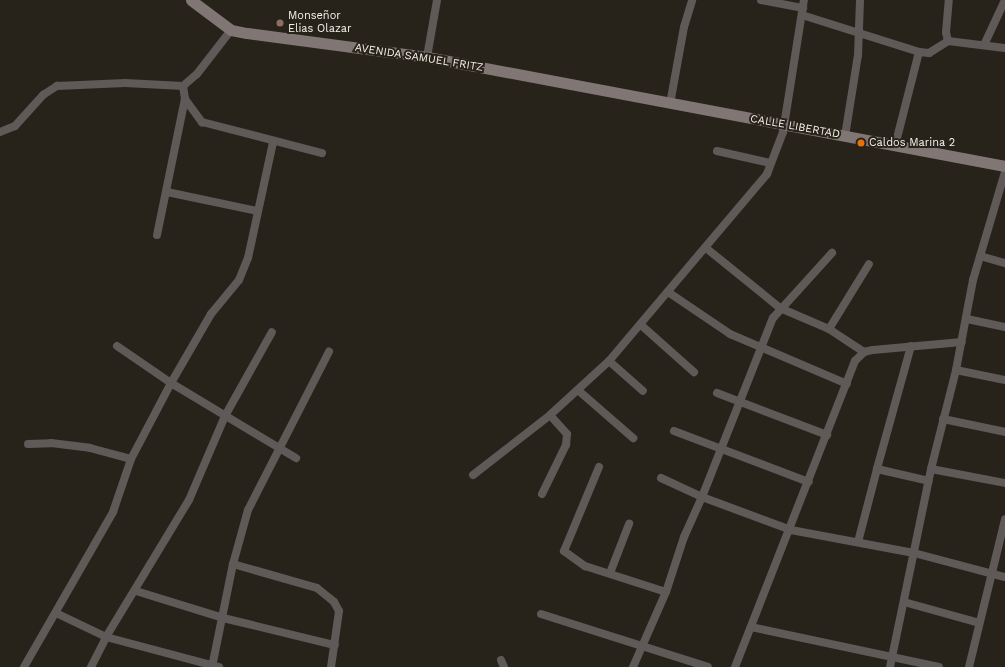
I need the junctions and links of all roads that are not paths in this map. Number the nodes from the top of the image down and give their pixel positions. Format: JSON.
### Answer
{"nodes":[{"id":1,"x":191,"y":0,"type":"edge"},
{"id":2,"x":436,"y":0,"type":"edge"},
{"id":3,"x":692,"y":0,"type":"edge"},
{"id":4,"x":761,"y":0,"type":"edge"},
{"id":5,"x":860,"y":0,"type":"edge"},
{"id":6,"x":950,"y":0,"type":"edge"},
{"id":7,"x":1005,"y":0,"type":"edge"},
{"id":8,"x":803,"y":8,"type":"edge"},
{"id":9,"x":231,"y":30,"type":"junction"},
{"id":10,"x":858,"y":31,"type":"junction"},
{"id":11,"x":948,"y":41,"type":"junction"},
{"id":12,"x":984,"y":45,"type":"junction"},
{"id":13,"x":1005,"y":48,"type":"edge"},
{"id":14,"x":919,"y":52,"type":"junction"},
{"id":15,"x":427,"y":57,"type":"junction"},
{"id":16,"x":183,"y":86,"type":"junction"},
{"id":17,"x":185,"y":99,"type":"junction"},
{"id":18,"x":656,"y":102,"type":"joint"},
{"id":19,"x":670,"y":104,"type":"junction"},
{"id":20,"x":783,"y":126,"type":"junction"},
{"id":21,"x":0,"y":132,"type":"edge"},
{"id":22,"x":845,"y":136,"type":"junction"},
{"id":23,"x":273,"y":142,"type":"junction"},
{"id":24,"x":895,"y":146,"type":"junction"},
{"id":25,"x":717,"y":151,"type":"dead end"},
{"id":26,"x":322,"y":153,"type":"dead end"},
{"id":27,"x":770,"y":163,"type":"junction"},
{"id":28,"x":1005,"y":166,"type":"edge"},
{"id":29,"x":1005,"y":172,"type":"edge"},
{"id":30,"x":167,"y":192,"type":"junction"},
{"id":31,"x":257,"y":211,"type":"junction"},
{"id":32,"x":157,"y":235,"type":"dead end"},
{"id":33,"x":706,"y":248,"type":"junction"},
{"id":34,"x":832,"y":253,"type":"dead end"},
{"id":35,"x":980,"y":256,"type":"junction"},
{"id":36,"x":1005,"y":263,"type":"edge"},
{"id":37,"x":869,"y":264,"type":"dead end"},
{"id":38,"x":668,"y":292,"type":"junction"},
{"id":39,"x":780,"y":308,"type":"junction"},
{"id":40,"x":966,"y":319,"type":"junction"},
{"id":41,"x":641,"y":325,"type":"junction"},
{"id":42,"x":1005,"y":327,"type":"edge"},
{"id":43,"x":829,"y":329,"type":"junction"},
{"id":44,"x":272,"y":332,"type":"dead end"},
{"id":45,"x":962,"y":342,"type":"junction"},
{"id":46,"x":117,"y":346,"type":"dead end"},
{"id":47,"x":911,"y":346,"type":"junction"},
{"id":48,"x":762,"y":350,"type":"junction"},
{"id":49,"x":329,"y":352,"type":"dead end"},
{"id":50,"x":864,"y":352,"type":"junction"},
{"id":51,"x":609,"y":361,"type":"junction"},
{"id":52,"x":956,"y":370,"type":"junction"},
{"id":53,"x":694,"y":372,"type":"dead end"},
{"id":54,"x":1005,"y":380,"type":"edge"},
{"id":55,"x":171,"y":383,"type":"junction"},
{"id":56,"x":847,"y":384,"type":"junction"},
{"id":57,"x":579,"y":391,"type":"junction"},
{"id":58,"x":643,"y":391,"type":"dead end"},
{"id":59,"x":717,"y":393,"type":"dead end"},
{"id":60,"x":740,"y":402,"type":"junction"},
{"id":61,"x":550,"y":415,"type":"junction"},
{"id":62,"x":225,"y":416,"type":"junction"},
{"id":63,"x":943,"y":419,"type":"junction"},
{"id":64,"x":674,"y":430,"type":"dead end"},
{"id":65,"x":1005,"y":432,"type":"edge"},
{"id":66,"x":827,"y":435,"type":"junction"},
{"id":67,"x":632,"y":438,"type":"dead end"},
{"id":68,"x":28,"y":444,"type":"dead end"},
{"id":69,"x":280,"y":448,"type":"junction"},
{"id":70,"x":721,"y":448,"type":"junction"},
{"id":71,"x":296,"y":458,"type":"dead end"},
{"id":72,"x":131,"y":459,"type":"junction"},
{"id":73,"x":599,"y":467,"type":"dead end"},
{"id":74,"x":878,"y":469,"type":"junction"},
{"id":75,"x":931,"y":469,"type":"junction"},
{"id":76,"x":473,"y":475,"type":"dead end"},
{"id":77,"x":661,"y":478,"type":"dead end"},
{"id":78,"x":929,"y":481,"type":"junction"},
{"id":79,"x":809,"y":482,"type":"junction"},
{"id":80,"x":1005,"y":483,"type":"edge"},
{"id":81,"x":542,"y":494,"type":"dead end"},
{"id":82,"x":702,"y":497,"type":"junction"},
{"id":83,"x":1005,"y":519,"type":"edge"},
{"id":84,"x":629,"y":524,"type":"dead end"},
{"id":85,"x":790,"y":530,"type":"junction"},
{"id":86,"x":1002,"y":535,"type":"edge"},
{"id":87,"x":858,"y":542,"type":"junction"},
{"id":88,"x":914,"y":553,"type":"junction"},
{"id":89,"x":233,"y":564,"type":"junction"},
{"id":90,"x":610,"y":573,"type":"junction"},
{"id":91,"x":990,"y":573,"type":"junction"},
{"id":92,"x":1005,"y":577,"type":"edge"},
{"id":93,"x":136,"y":591,"type":"junction"},
{"id":94,"x":666,"y":592,"type":"junction"},
{"id":95,"x":904,"y":602,"type":"junction"},
{"id":96,"x":56,"y":613,"type":"junction"},
{"id":97,"x":541,"y":614,"type":"dead end"},
{"id":98,"x":223,"y":618,"type":"junction"},
{"id":99,"x":979,"y":623,"type":"junction"},
{"id":100,"x":751,"y":627,"type":"junction"},
{"id":101,"x":106,"y":637,"type":"junction"},
{"id":102,"x":335,"y":645,"type":"junction"},
{"id":103,"x":642,"y":646,"type":"junction"},
{"id":104,"x":892,"y":657,"type":"junction"},
{"id":105,"x":214,"y":666,"type":"edge"},
{"id":106,"x":24,"y":667,"type":"edge"},
{"id":107,"x":91,"y":667,"type":"edge"},
{"id":108,"x":332,"y":667,"type":"edge"},
{"id":109,"x":633,"y":667,"type":"edge"},
{"id":110,"x":708,"y":667,"type":"edge"},
{"id":111,"x":735,"y":667,"type":"edge"},
{"id":112,"x":890,"y":667,"type":"edge"},
{"id":113,"x":939,"y":667,"type":"edge"},
{"id":114,"x":969,"y":667,"type":"edge"}],
"edges":[{"from":1,"to":9,"type":"street","name":"AVENIDA SAMUEL FRITZ"},
{"from":2,"to":15,"type":"street"},
{"from":3,"to":19,"type":"street"},
{"from":4,"to":8,"type":"street"},
{"from":5,"to":10,"type":"street"},
{"from":6,"to":11,"type":"street"},
{"from":7,"to":12,"type":"street"},
{"from":8,"to":10,"type":"street"},
{"from":8,"to":20,"type":"street"},
{"from":9,"to":15,"type":"street","name":"AVENIDA SAMUEL FRITZ"},
{"from":9,"to":16,"type":"street"},
{"from":10,"to":14,"type":"street"},
{"from":10,"to":22,"type":"street"},
{"from":11,"to":12,"type":"street"},
{"from":11,"to":14,"type":"street"},
{"from":12,"to":13,"type":"street"},
{"from":14,"to":24,"type":"street"},
{"from":15,"to":18,"type":"street","name":"AVENIDA SAMUEL FRITZ"},
{"from":16,"to":17,"type":"street"},
{"from":16,"to":21,"type":"street"},
{"from":17,"to":23,"type":"street"},
{"from":17,"to":30,"type":"street"},
{"from":18,"to":19,"type":"street","name":"CALLE LIBERTAD"},
{"from":19,"to":20,"type":"street","name":"CALLE LIBERTAD"},
{"from":20,"to":22,"type":"street","name":"CALLE LIBERTAD"},
{"from":20,"to":27,"type":"street"},
{"from":22,"to":24,"type":"street","name":"CALLE LIBERTAD"},
{"from":23,"to":26,"type":"street"},
{"from":23,"to":31,"type":"street"},
{"from":24,"to":28,"type":"street","name":"CALLE LIBERTAD"},
{"from":25,"to":27,"type":"street"},
{"from":27,"to":33,"type":"street"},
{"from":29,"to":35,"type":"street"},
{"from":30,"to":31,"type":"street"},
{"from":30,"to":32,"type":"street"},
{"from":31,"to":55,"type":"street"},
{"from":33,"to":38,"type":"street"},
{"from":33,"to":39,"type":"street"},
{"from":34,"to":39,"type":"street"},
{"from":35,"to":36,"type":"street"},
{"from":35,"to":40,"type":"street"},
{"from":37,"to":43,"type":"street"},
{"from":38,"to":41,"type":"street"},
{"from":38,"to":48,"type":"street"},
{"from":39,"to":43,"type":"street"},
{"from":39,"to":48,"type":"street"},
{"from":40,"to":42,"type":"street"},
{"from":40,"to":45,"type":"street"},
{"from":41,"to":51,"type":"street"},
{"from":41,"to":53,"type":"street"},
{"from":43,"to":50,"type":"street"},
{"from":44,"to":62,"type":"street"},
{"from":45,"to":47,"type":"street"},
{"from":45,"to":52,"type":"street"},
{"from":46,"to":55,"type":"street"},
{"from":47,"to":50,"type":"street"},
{"from":47,"to":74,"type":"street"},
{"from":48,"to":56,"type":"street"},
{"from":48,"to":60,"type":"street"},
{"from":49,"to":69,"type":"street"},
{"from":50,"to":56,"type":"street"},
{"from":51,"to":57,"type":"street"},
{"from":51,"to":58,"type":"street"},
{"from":52,"to":54,"type":"street"},
{"from":52,"to":63,"type":"street"},
{"from":55,"to":62,"type":"street"},
{"from":55,"to":72,"type":"street"},
{"from":56,"to":66,"type":"street"},
{"from":57,"to":61,"type":"street"},
{"from":57,"to":67,"type":"street"},
{"from":59,"to":60,"type":"street"},
{"from":60,"to":66,"type":"street"},
{"from":60,"to":70,"type":"street"},
{"from":61,"to":76,"type":"street"},
{"from":61,"to":81,"type":"street"},
{"from":62,"to":69,"type":"street"},
{"from":62,"to":93,"type":"street"},
{"from":63,"to":65,"type":"street"},
{"from":63,"to":75,"type":"street"},
{"from":64,"to":70,"type":"street"},
{"from":66,"to":79,"type":"street"},
{"from":68,"to":72,"type":"street"},
{"from":69,"to":71,"type":"street"},
{"from":69,"to":89,"type":"street"},
{"from":70,"to":79,"type":"street"},
{"from":70,"to":82,"type":"street"},
{"from":72,"to":96,"type":"street"},
{"from":73,"to":90,"type":"street"},
{"from":74,"to":78,"type":"street"},
{"from":74,"to":87,"type":"street"},
{"from":75,"to":78,"type":"street"},
{"from":75,"to":80,"type":"street"},
{"from":77,"to":82,"type":"street"},
{"from":78,"to":88,"type":"street"},
{"from":79,"to":85,"type":"street"},
{"from":82,"to":85,"type":"street"},
{"from":82,"to":94,"type":"street"},
{"from":83,"to":86,"type":"street"},
{"from":84,"to":90,"type":"street"},
{"from":85,"to":87,"type":"street"},
{"from":85,"to":100,"type":"street"},
{"from":86,"to":91,"type":"street"},
{"from":87,"to":88,"type":"street"},
{"from":88,"to":91,"type":"street"},
{"from":88,"to":95,"type":"street"},
{"from":89,"to":98,"type":"street"},
{"from":89,"to":102,"type":"street"},
{"from":90,"to":94,"type":"street"},
{"from":91,"to":92,"type":"street"},
{"from":91,"to":99,"type":"street"},
{"from":93,"to":98,"type":"street"},
{"from":93,"to":101,"type":"street"},
{"from":94,"to":103,"type":"street"},
{"from":95,"to":99,"type":"street"},
{"from":95,"to":104,"type":"street"},
{"from":96,"to":101,"type":"street"},
{"from":96,"to":106,"type":"street"},
{"from":97,"to":103,"type":"street"},
{"from":98,"to":102,"type":"street"},
{"from":98,"to":105,"type":"street"},
{"from":99,"to":114,"type":"street"},
{"from":100,"to":104,"type":"street"},
{"from":100,"to":111,"type":"street"},
{"from":101,"to":105,"type":"street"},
{"from":101,"to":107,"type":"street"},
{"from":102,"to":108,"type":"street"},
{"from":103,"to":109,"type":"street"},
{"from":103,"to":110,"type":"street"},
{"from":104,"to":112,"type":"street"},
{"from":104,"to":113,"type":"street"}]}
